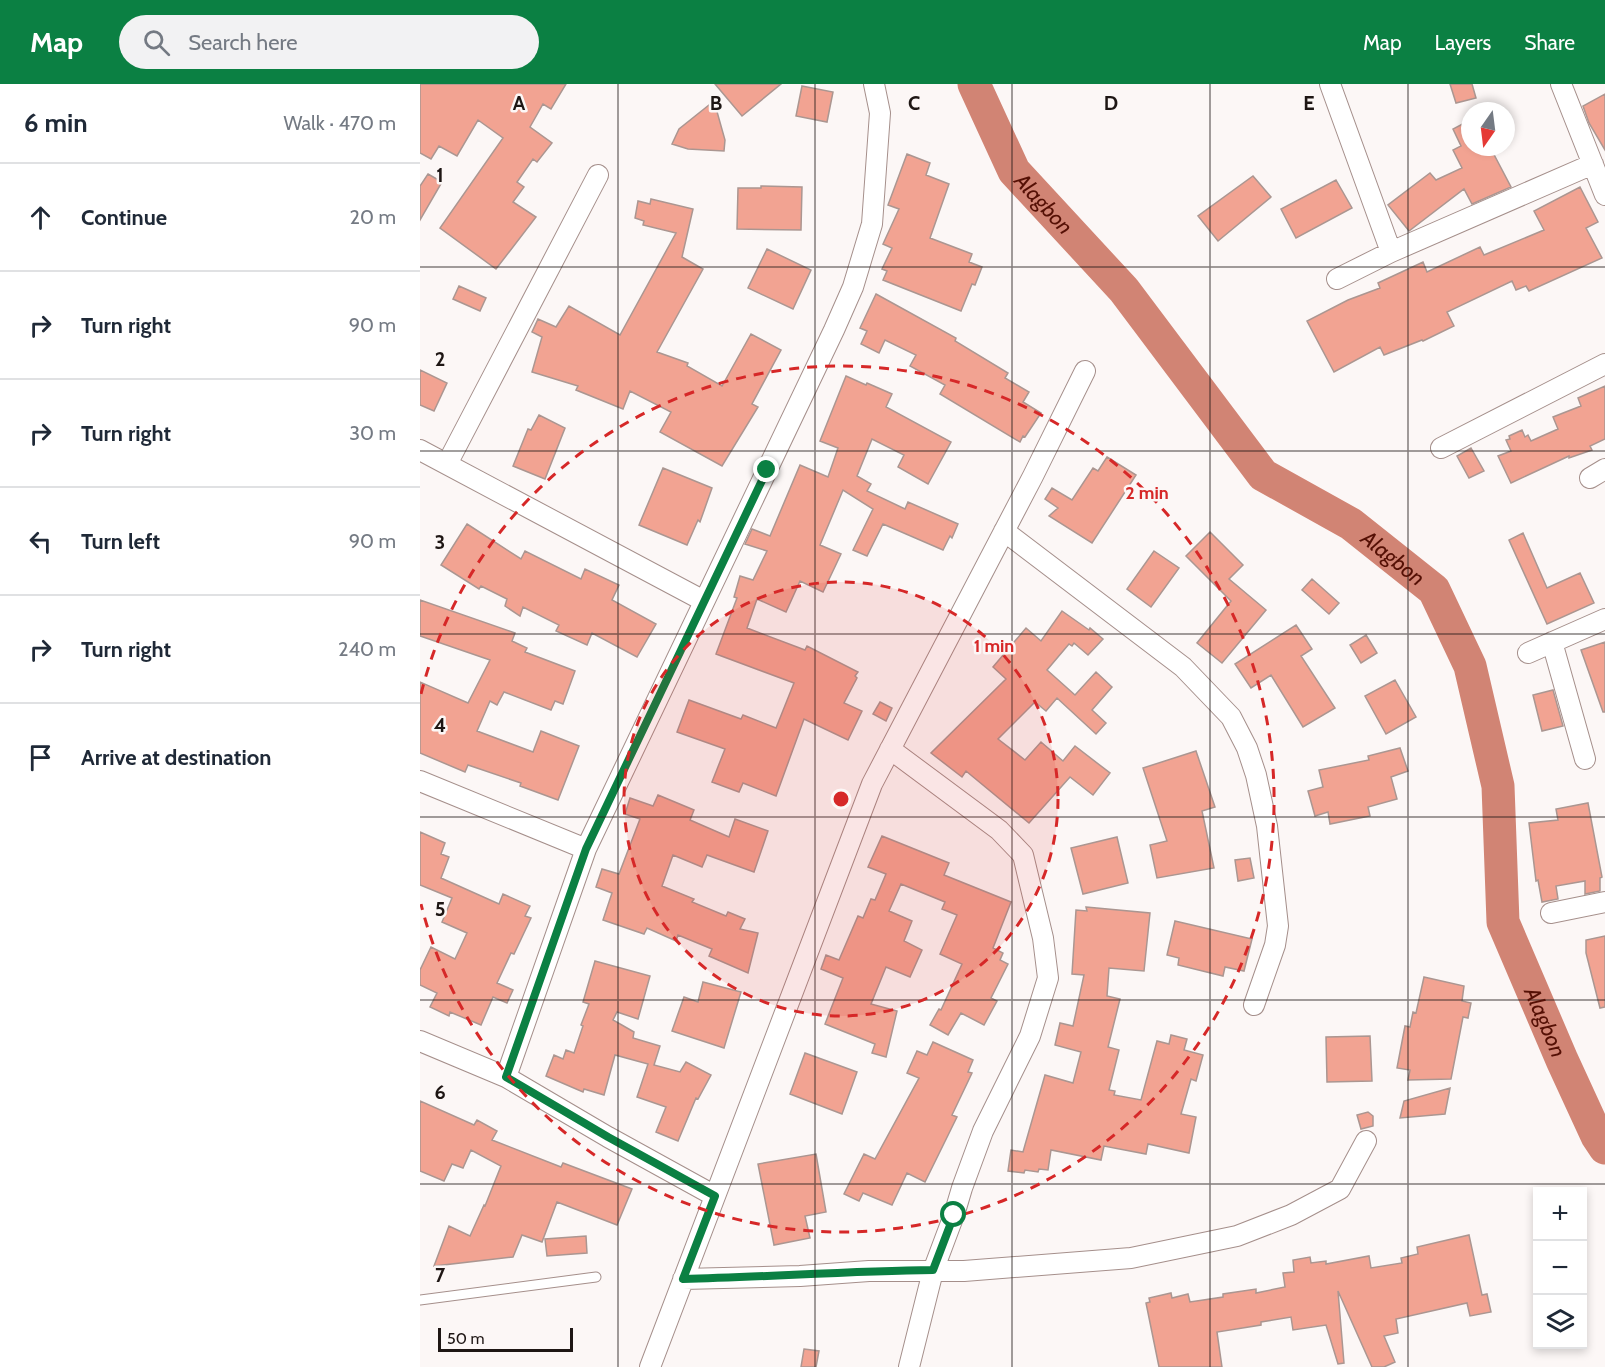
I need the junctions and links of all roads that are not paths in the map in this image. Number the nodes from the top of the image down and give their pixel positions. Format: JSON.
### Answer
{"nodes":[{"id":1,"x":874,"y":84,"type":"edge"},
{"id":2,"x":1330,"y":84,"type":"edge"},
{"id":3,"x":1561,"y":84,"type":"edge"},
{"id":4,"x":1593,"y":164,"type":"junction"},
{"id":5,"x":598,"y":175,"type":"dead end"},
{"id":6,"x":1605,"y":195,"type":"edge"},
{"id":7,"x":1391,"y":252,"type":"junction"},
{"id":8,"x":1337,"y":279,"type":"dead end"},
{"id":9,"x":1605,"y":364,"type":"edge"},
{"id":10,"x":1085,"y":371,"type":"dead end"},
{"id":11,"x":1441,"y":448,"type":"dead end"},
{"id":12,"x":420,"y":450,"type":"edge"},
{"id":13,"x":447,"y":464,"type":"junction"},
{"id":14,"x":1004,"y":531,"type":"junction"},
{"id":15,"x":704,"y":601,"type":"junction"},
{"id":16,"x":1605,"y":619,"type":"edge"},
{"id":17,"x":1552,"y":642,"type":"junction"},
{"id":18,"x":1528,"y":653,"type":"dead end"},
{"id":19,"x":890,"y":749,"type":"junction"},
{"id":20,"x":1585,"y":759,"type":"dead end"},
{"id":21,"x":420,"y":781,"type":"edge"},
{"id":22,"x":586,"y":849,"type":"junction"},
{"id":23,"x":1605,"y":902,"type":"edge"},
{"id":24,"x":1551,"y":913,"type":"dead end"},
{"id":25,"x":1254,"y":1005,"type":"dead end"},
{"id":26,"x":420,"y":1041,"type":"edge"},
{"id":27,"x":506,"y":1077,"type":"junction"},
{"id":28,"x":1366,"y":1141,"type":"dead end"},
{"id":29,"x":715,"y":1196,"type":"junction"},
{"id":30,"x":933,"y":1270,"type":"junction"},
{"id":31,"x":597,"y":1277,"type":"dead end"},
{"id":32,"x":683,"y":1279,"type":"junction"},
{"id":33,"x":420,"y":1300,"type":"edge"},
{"id":34,"x":651,"y":1367,"type":"edge"},
{"id":35,"x":909,"y":1367,"type":"edge"}],
"edges":[{"from":1,"to":15,"type":"street"},
{"from":2,"to":7,"type":"street"},
{"from":3,"to":4,"type":"street"},
{"from":4,"to":6,"type":"street"},
{"from":4,"to":7,"type":"street"},
{"from":5,"to":13,"type":"street"},
{"from":7,"to":8,"type":"street"},
{"from":9,"to":11,"type":"street"},
{"from":10,"to":14,"type":"street"},
{"from":12,"to":13,"type":"street"},
{"from":13,"to":15,"type":"street"},
{"from":14,"to":19,"type":"street"},
{"from":14,"to":25,"type":"street"},
{"from":15,"to":22,"type":"street"},
{"from":16,"to":17,"type":"street"},
{"from":17,"to":18,"type":"street"},
{"from":17,"to":20,"type":"street"},
{"from":19,"to":29,"type":"street"},
{"from":19,"to":30,"type":"street"},
{"from":21,"to":22,"type":"street"},
{"from":22,"to":27,"type":"street"},
{"from":23,"to":24,"type":"street"},
{"from":26,"to":27,"type":"street"},
{"from":27,"to":29,"type":"street"},
{"from":28,"to":30,"type":"street"},
{"from":29,"to":32,"type":"street"},
{"from":30,"to":32,"type":"street"},
{"from":30,"to":35,"type":"street"},
{"from":31,"to":33,"type":"lane"},
{"from":32,"to":34,"type":"street"}]}
